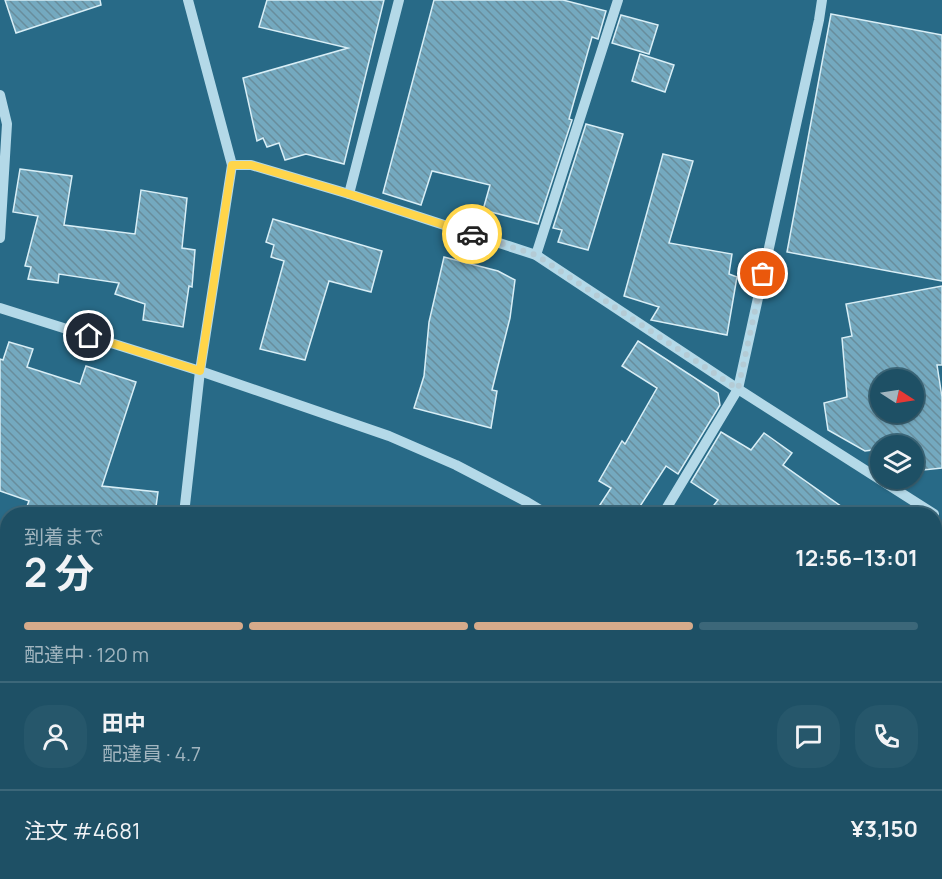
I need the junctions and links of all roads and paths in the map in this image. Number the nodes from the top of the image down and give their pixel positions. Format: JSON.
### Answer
{"nodes":[{"id":1,"x":188,"y":0,"type":"edge"},
{"id":2,"x":399,"y":0,"type":"edge"},
{"id":3,"x":618,"y":0,"type":"edge"},
{"id":4,"x":822,"y":0,"type":"edge"},
{"id":5,"x":0,"y":95,"type":"edge"},
{"id":6,"x":232,"y":165,"type":"junction"},
{"id":7,"x":349,"y":194,"type":"junction"},
{"id":8,"x":0,"y":238,"type":"edge"},
{"id":9,"x":536,"y":255,"type":"junction"},
{"id":10,"x":0,"y":308,"type":"edge"},
{"id":11,"x":200,"y":371,"type":"junction"},
{"id":12,"x":738,"y":389,"type":"junction"},
{"id":13,"x":185,"y":507,"type":"edge"},
{"id":14,"x":535,"y":507,"type":"edge"},
{"id":15,"x":667,"y":507,"type":"edge"},
{"id":16,"x":922,"y":507,"type":"edge"}],
"edges":[{"from":1,"to":6,"type":"street"},
{"from":2,"to":7,"type":"street"},
{"from":3,"to":9,"type":"street"},
{"from":4,"to":12,"type":"street"},
{"from":5,"to":8,"type":"street"},
{"from":6,"to":7,"type":"street"},
{"from":6,"to":11,"type":"street"},
{"from":7,"to":9,"type":"street"},
{"from":9,"to":12,"type":"street"},
{"from":10,"to":11,"type":"street"},
{"from":11,"to":13,"type":"street"},
{"from":11,"to":14,"type":"street"},
{"from":12,"to":15,"type":"street"},
{"from":12,"to":16,"type":"street"}]}
